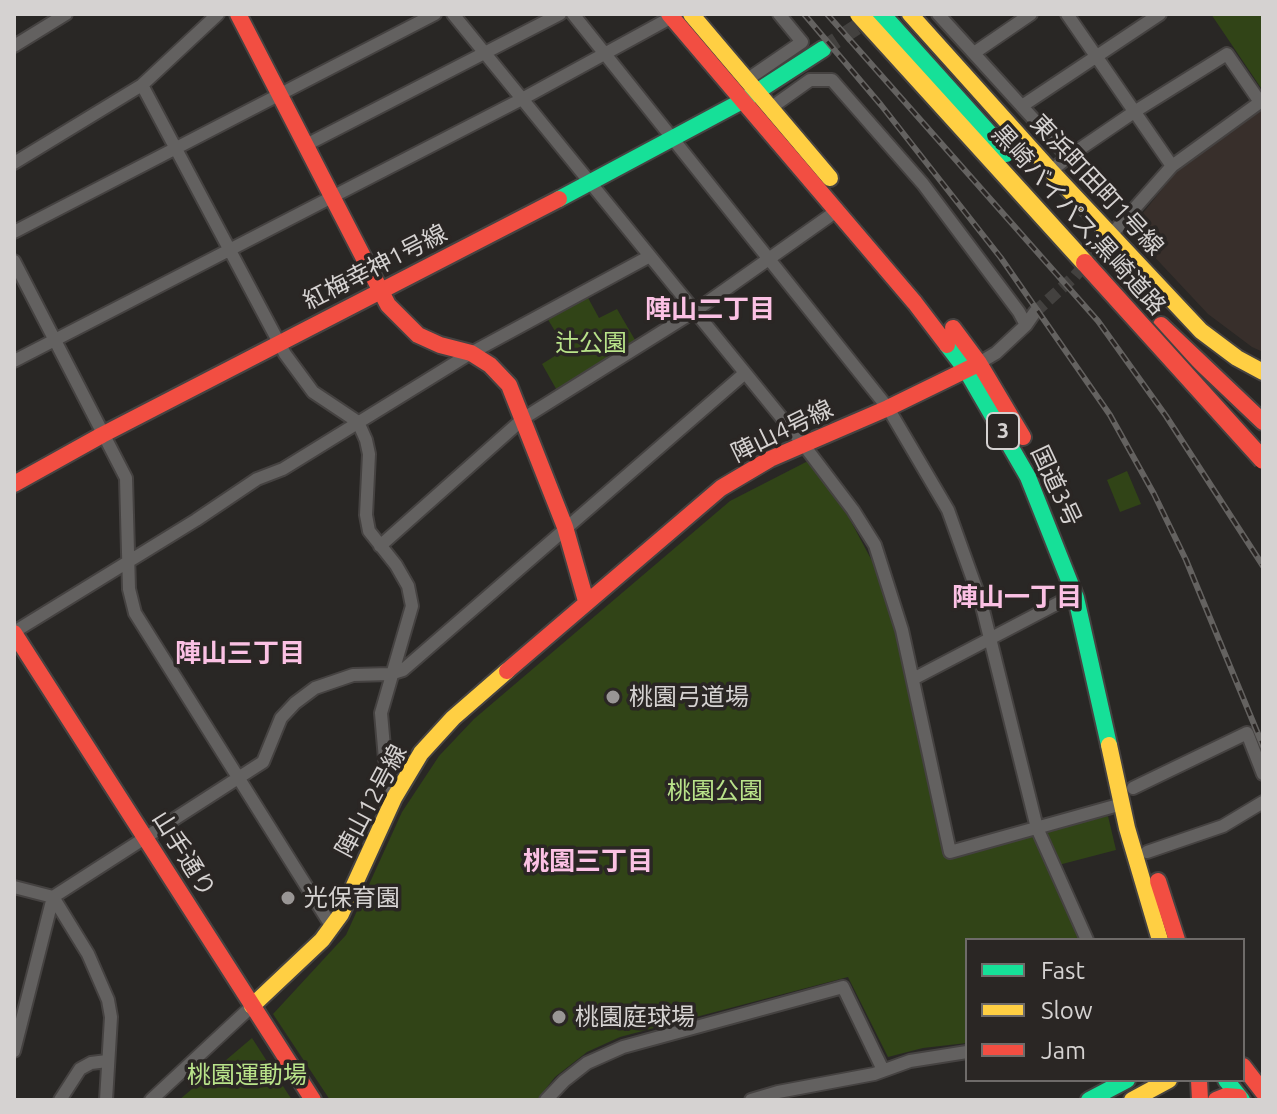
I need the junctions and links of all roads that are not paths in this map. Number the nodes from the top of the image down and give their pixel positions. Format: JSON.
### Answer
{"nodes":[{"id":1,"x":66,"y":14,"type":"edge"},
{"id":2,"x":218,"y":14,"type":"edge"},
{"id":3,"x":238,"y":14,"type":"edge"},
{"id":4,"x":435,"y":14,"type":"edge"},
{"id":5,"x":453,"y":14,"type":"edge"},
{"id":6,"x":560,"y":14,"type":"edge"},
{"id":7,"x":573,"y":14,"type":"edge"},
{"id":8,"x":779,"y":14,"type":"edge"},
{"id":9,"x":859,"y":14,"type":"edge"},
{"id":10,"x":881,"y":14,"type":"edge"},
{"id":11,"x":910,"y":14,"type":"edge"},
{"id":12,"x":938,"y":14,"type":"edge"},
{"id":13,"x":1031,"y":14,"type":"edge"},
{"id":14,"x":1067,"y":14,"type":"edge"},
{"id":15,"x":1160,"y":14,"type":"edge"},
{"id":16,"x":677,"y":15,"type":"edge"},
{"id":17,"x":14,"y":46,"type":"edge"},
{"id":18,"x":823,"y":49,"type":"tunnel mouth"},
{"id":19,"x":484,"y":52,"type":"junction"},
{"id":20,"x":974,"y":53,"type":"junction"},
{"id":21,"x":605,"y":55,"type":"junction"},
{"id":22,"x":1095,"y":57,"type":"junction"},
{"id":23,"x":142,"y":85,"type":"junction"},
{"id":24,"x":750,"y":90,"type":"junction"},
{"id":25,"x":280,"y":94,"type":"junction"},
{"id":26,"x":522,"y":99,"type":"junction"},
{"id":27,"x":1262,"y":101,"type":"edge"},
{"id":28,"x":1022,"y":106,"type":"junction"},
{"id":29,"x":772,"y":107,"type":"junction"},
{"id":30,"x":1134,"y":112,"type":"junction"},
{"id":31,"x":674,"y":139,"type":"junction"},
{"id":32,"x":306,"y":145,"type":"junction"},
{"id":33,"x":177,"y":148,"type":"junction"},
{"id":34,"x":1068,"y":157,"type":"junction"},
{"id":35,"x":14,"y":163,"type":"edge"},
{"id":36,"x":1172,"y":166,"type":"junction"},
{"id":37,"x":1051,"y":171,"type":"junction"},
{"id":38,"x":590,"y":183,"type":"junction"},
{"id":39,"x":332,"y":196,"type":"junction"},
{"id":40,"x":838,"y":210,"type":"junction"},
{"id":41,"x":14,"y":232,"type":"edge"},
{"id":42,"x":1111,"y":235,"type":"junction"},
{"id":43,"x":229,"y":248,"type":"junction"},
{"id":44,"x":650,"y":256,"type":"junction"},
{"id":45,"x":771,"y":259,"type":"junction"},
{"id":46,"x":14,"y":261,"type":"edge"},
{"id":47,"x":382,"y":290,"type":"junction"},
{"id":48,"x":695,"y":311,"type":"junction"},
{"id":49,"x":1035,"y":312,"type":"tunnel mouth"},
{"id":50,"x":1026,"y":325,"type":"junction"},
{"id":51,"x":1161,"y":325,"type":"junction"},
{"id":52,"x":54,"y":340,"type":"junction"},
{"id":53,"x":280,"y":343,"type":"junction"},
{"id":54,"x":471,"y":353,"type":"junction"},
{"id":55,"x":14,"y":361,"type":"edge"},
{"id":56,"x":972,"y":366,"type":"junction"},
{"id":57,"x":1263,"y":372,"type":"edge"},
{"id":58,"x":745,"y":373,"type":"junction"},
{"id":59,"x":1196,"y":384,"type":"junction"},
{"id":60,"x":888,"y":408,"type":"junction"},
{"id":61,"x":524,"y":418,"type":"junction"},
{"id":62,"x":358,"y":422,"type":"junction"},
{"id":63,"x":1263,"y":422,"type":"edge"},
{"id":64,"x":102,"y":435,"type":"junction"},
{"id":65,"x":1263,"y":437,"type":"edge"},
{"id":66,"x":803,"y":444,"type":"junction"},
{"id":67,"x":1263,"y":460,"type":"edge"},
{"id":68,"x":1263,"y":469,"type":"edge"},
{"id":69,"x":14,"y":484,"type":"edge"},
{"id":70,"x":565,"y":527,"type":"junction"},
{"id":71,"x":380,"y":546,"type":"junction"},
{"id":72,"x":127,"y":562,"type":"junction"},
{"id":73,"x":1076,"y":598,"type":"junction"},
{"id":74,"x":586,"y":601,"type":"junction"},
{"id":75,"x":14,"y":632,"type":"edge"},
{"id":76,"x":991,"y":639,"type":"junction"},
{"id":77,"x":390,"y":674,"type":"junction"},
{"id":78,"x":913,"y":679,"type":"junction"},
{"id":79,"x":1263,"y":774,"type":"edge"},
{"id":80,"x":237,"y":780,"type":"junction"},
{"id":81,"x":1133,"y":788,"type":"junction"},
{"id":82,"x":394,"y":798,"type":"junction"},
{"id":83,"x":1263,"y":802,"type":"edge"},
{"id":84,"x":1122,"y":804,"type":"junction"},
{"id":85,"x":1037,"y":828,"type":"junction"},
{"id":86,"x":146,"y":838,"type":"junction"},
{"id":87,"x":1147,"y":852,"type":"junction"},
{"id":88,"x":14,"y":887,"type":"edge"},
{"id":89,"x":53,"y":897,"type":"junction"},
{"id":90,"x":332,"y":927,"type":"junction"},
{"id":91,"x":1086,"y":938,"type":"edge"},
{"id":92,"x":1159,"y":938,"type":"edge"},
{"id":93,"x":1176,"y":938,"type":"edge"},
{"id":94,"x":252,"y":1006,"type":"junction"},
{"id":95,"x":14,"y":1051,"type":"edge"},
{"id":96,"x":965,"y":1052,"type":"edge"},
{"id":97,"x":107,"y":1061,"type":"junction"},
{"id":98,"x":1245,"y":1069,"type":"edge"},
{"id":99,"x":883,"y":1070,"type":"junction"},
{"id":100,"x":1123,"y":1082,"type":"edge"},
{"id":101,"x":1165,"y":1082,"type":"edge"},
{"id":102,"x":1228,"y":1082,"type":"edge"},
{"id":103,"x":1263,"y":1092,"type":"edge"},
{"id":104,"x":779,"y":1096,"type":"edge"},
{"id":105,"x":1241,"y":1098,"type":"edge"},
{"id":106,"x":60,"y":1100,"type":"edge"},
{"id":107,"x":106,"y":1100,"type":"edge"},
{"id":108,"x":151,"y":1100,"type":"edge"},
{"id":109,"x":313,"y":1100,"type":"edge"},
{"id":110,"x":546,"y":1100,"type":"edge"},
{"id":111,"x":751,"y":1100,"type":"edge"},
{"id":112,"x":1089,"y":1100,"type":"edge"},
{"id":113,"x":1132,"y":1100,"type":"edge"},
{"id":114,"x":1216,"y":1100,"type":"edge"}],
"edges":[{"from":1,"to":17,"type":"street"},
{"from":2,"to":23,"type":"street"},
{"from":3,"to":25,"type":"main road"},
{"from":4,"to":25,"type":"street"},
{"from":5,"to":19,"type":"street"},
{"from":6,"to":19,"type":"street"},
{"from":7,"to":21,"type":"street"},
{"from":8,"to":24,"type":"street"},
{"from":9,"to":59,"type":"main road","name":"黒崎バイパス;黒崎道路","bridge":true},
{"from":10,"to":51,"type":"main road","name":"黒崎バイパス;黒崎道路","bridge":true},
{"from":11,"to":37,"type":"main road","name":"東浜町田町1号線"},
{"from":12,"to":20,"type":"street"},
{"from":13,"to":20,"type":"street"},
{"from":14,"to":22,"type":"street"},
{"from":15,"to":22,"type":"street"},
{"from":16,"to":21,"type":"street"},
{"from":16,"to":24,"type":"main road","name":"国道3号","number":"3"},
{"from":18,"to":24,"type":"main road","name":"紅梅幸神1号線"},
{"from":19,"to":26,"type":"street"},
{"from":19,"to":32,"type":"street"},
{"from":20,"to":28,"type":"street"},
{"from":21,"to":26,"type":"street"},
{"from":21,"to":31,"type":"street"},
{"from":22,"to":28,"type":"street"},
{"from":22,"to":30,"type":"street"},
{"from":23,"to":33,"type":"street"},
{"from":23,"to":35,"type":"street"},
{"from":24,"to":29,"type":"main road","name":"国道3号","number":"3"},
{"from":24,"to":31,"type":"main road","name":"紅梅幸神1号線"},
{"from":24,"to":40,"type":"main road","name":"国道3号","number":"3"},
{"from":25,"to":32,"type":"main road"},
{"from":25,"to":33,"type":"street"},
{"from":26,"to":38,"type":"street"},
{"from":26,"to":39,"type":"street"},
{"from":27,"to":30,"type":"street"},
{"from":27,"to":36,"type":"street"},
{"from":28,"to":34,"type":"street"},
{"from":29,"to":50,"type":"street"},
{"from":29,"to":56,"type":"main road","name":"国道3号","number":"3"},
{"from":30,"to":34,"type":"street"},
{"from":30,"to":36,"type":"street"},
{"from":31,"to":38,"type":"main road","name":"紅梅幸神1号線"},
{"from":31,"to":45,"type":"street"},
{"from":32,"to":39,"type":"main road"},
{"from":33,"to":41,"type":"street"},
{"from":33,"to":43,"type":"street"},
{"from":34,"to":37,"type":"street"},
{"from":36,"to":42,"type":"street"},
{"from":37,"to":42,"type":"main road","name":"東浜町田町1号線"},
{"from":38,"to":44,"type":"street"},
{"from":38,"to":47,"type":"main road","name":"紅梅幸神1号線"},
{"from":39,"to":43,"type":"street"},
{"from":39,"to":47,"type":"main road"},
{"from":40,"to":45,"type":"street"},
{"from":40,"to":56,"type":"main road","name":"国道3号","number":"3"},
{"from":42,"to":57,"type":"main road","name":"東浜町田町1号線"},
{"from":43,"to":52,"type":"street"},
{"from":43,"to":53,"type":"street"},
{"from":44,"to":48,"type":"street"},
{"from":44,"to":54,"type":"street"},
{"from":45,"to":48,"type":"street"},
{"from":45,"to":60,"type":"street"},
{"from":46,"to":52,"type":"street"},
{"from":47,"to":53,"type":"main road","name":"紅梅幸神1号線"},
{"from":47,"to":54,"type":"main road"},
{"from":48,"to":58,"type":"street"},
{"from":48,"to":61,"type":"street"},
{"from":49,"to":50,"type":"street"},
{"from":50,"to":56,"type":"street"},
{"from":51,"to":63,"type":"main road"},
{"from":51,"to":65,"type":"main road","name":"黒崎バイパス;黒崎道路"},
{"from":52,"to":55,"type":"street"},
{"from":52,"to":64,"type":"street"},
{"from":53,"to":62,"type":"street"},
{"from":53,"to":64,"type":"main road","name":"紅梅幸神1号線"},
{"from":54,"to":61,"type":"main road"},
{"from":54,"to":62,"type":"street"},
{"from":56,"to":60,"type":"main road","name":"陣山4号線"},
{"from":56,"to":73,"type":"main road","name":"国道3号","number":"3"},
{"from":56,"to":81,"type":"main road","name":"国道3号","number":"3"},
{"from":58,"to":66,"type":"street"},
{"from":58,"to":70,"type":"street"},
{"from":59,"to":67,"type":"main road","name":"黒崎バイパス;黒崎道路","bridge":true},
{"from":59,"to":68,"type":"main road","bridge":true},
{"from":60,"to":66,"type":"main road","name":"陣山4号線"},
{"from":60,"to":76,"type":"street"},
{"from":61,"to":70,"type":"main road"},
{"from":61,"to":71,"type":"street"},
{"from":62,"to":71,"type":"street"},
{"from":62,"to":72,"type":"street"},
{"from":64,"to":69,"type":"main road","name":"紅梅幸神1号線"},
{"from":64,"to":72,"type":"street"},
{"from":66,"to":74,"type":"main road","name":"陣山4号線"},
{"from":66,"to":78,"type":"street"},
{"from":70,"to":74,"type":"main road"},
{"from":70,"to":77,"type":"street"},
{"from":71,"to":77,"type":"street"},
{"from":72,"to":75,"type":"street"},
{"from":72,"to":80,"type":"street"},
{"from":73,"to":76,"type":"street"},
{"from":73,"to":84,"type":"main road","name":"国道3号","number":"3"},
{"from":74,"to":82,"type":"main road","name":"陣山12号線"},
{"from":75,"to":86,"type":"main road","name":"山手通り"},
{"from":76,"to":78,"type":"street"},
{"from":76,"to":85,"type":"street"},
{"from":77,"to":80,"type":"street"},
{"from":77,"to":82,"type":"street"},
{"from":78,"to":85,"type":"street"},
{"from":79,"to":81,"type":"street"},
{"from":80,"to":86,"type":"street"},
{"from":80,"to":90,"type":"street"},
{"from":81,"to":87,"type":"main road","name":"国道3号","number":"3"},
{"from":82,"to":90,"type":"main road","name":"陣山12号線"},
{"from":83,"to":87,"type":"street"},
{"from":84,"to":85,"type":"street"},
{"from":84,"to":92,"type":"main road","name":"国道3号","number":"3"},
{"from":85,"to":91,"type":"street"},
{"from":86,"to":89,"type":"street"},
{"from":86,"to":94,"type":"main road","name":"山手通り"},
{"from":87,"to":93,"type":"main road","name":"国道3号","number":"3"},
{"from":88,"to":89,"type":"street"},
{"from":89,"to":95,"type":"street"},
{"from":89,"to":97,"type":"street"},
{"from":90,"to":94,"type":"main road","name":"陣山12号線"},
{"from":94,"to":108,"type":"street"},
{"from":94,"to":109,"type":"main road","name":"山手通り"},
{"from":96,"to":99,"type":"street"},
{"from":97,"to":106,"type":"street"},
{"from":97,"to":107,"type":"street"},
{"from":98,"to":103,"type":"main road"},
{"from":99,"to":104,"type":"street"},
{"from":99,"to":110,"type":"street"},
{"from":100,"to":112,"type":"main road"},
{"from":101,"to":113,"type":"main road"},
{"from":102,"to":105,"type":"main road"},
{"from":104,"to":111,"type":"street"},
{"from":105,"to":114,"type":"main road"}]}
